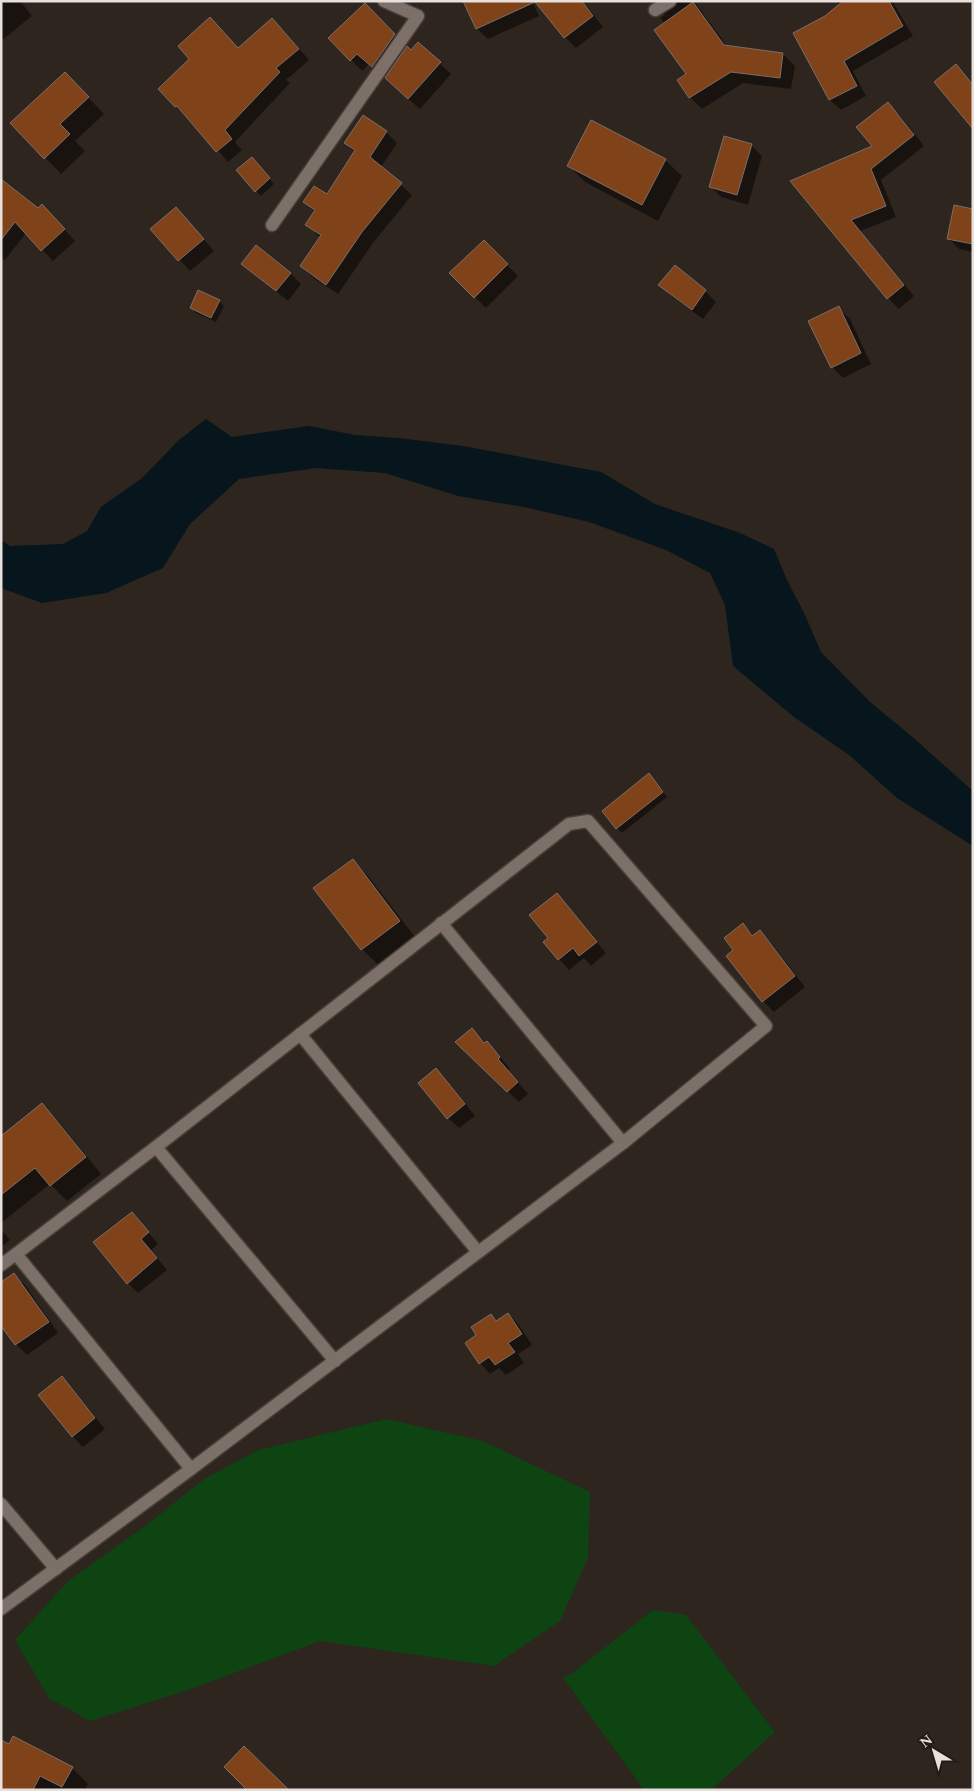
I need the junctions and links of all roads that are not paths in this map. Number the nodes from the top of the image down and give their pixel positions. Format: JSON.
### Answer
{"nodes":[{"id":1,"x":384,"y":1,"type":"edge"},
{"id":2,"x":670,"y":1,"type":"edge"},
{"id":3,"x":655,"y":10,"type":"dead end"},
{"id":4,"x":272,"y":225,"type":"dead end"},
{"id":5,"x":441,"y":923,"type":"junction"},
{"id":6,"x":300,"y":1034,"type":"junction"},
{"id":7,"x":623,"y":1143,"type":"junction"},
{"id":8,"x":156,"y":1147,"type":"junction"},
{"id":9,"x":478,"y":1252,"type":"junction"},
{"id":10,"x":16,"y":1254,"type":"junction"},
{"id":11,"x":1,"y":1265,"type":"edge"},
{"id":12,"x":335,"y":1361,"type":"junction"},
{"id":13,"x":191,"y":1469,"type":"junction"},
{"id":14,"x":1,"y":1504,"type":"edge"},
{"id":15,"x":56,"y":1569,"type":"junction"},
{"id":16,"x":1,"y":1609,"type":"edge"}],
"edges":[{"from":1,"to":4,"type":"street"},
{"from":2,"to":3,"type":"street"},
{"from":5,"to":6,"type":"street"},
{"from":5,"to":7,"type":"street"},
{"from":5,"to":7,"type":"street"},
{"from":6,"to":8,"type":"street"},
{"from":6,"to":9,"type":"street"},
{"from":7,"to":9,"type":"street"},
{"from":8,"to":10,"type":"street"},
{"from":8,"to":12,"type":"street"},
{"from":9,"to":12,"type":"street"},
{"from":10,"to":11,"type":"street"},
{"from":10,"to":13,"type":"street"},
{"from":12,"to":13,"type":"street"},
{"from":13,"to":15,"type":"street"},
{"from":14,"to":15,"type":"street"},
{"from":15,"to":16,"type":"street"}]}
